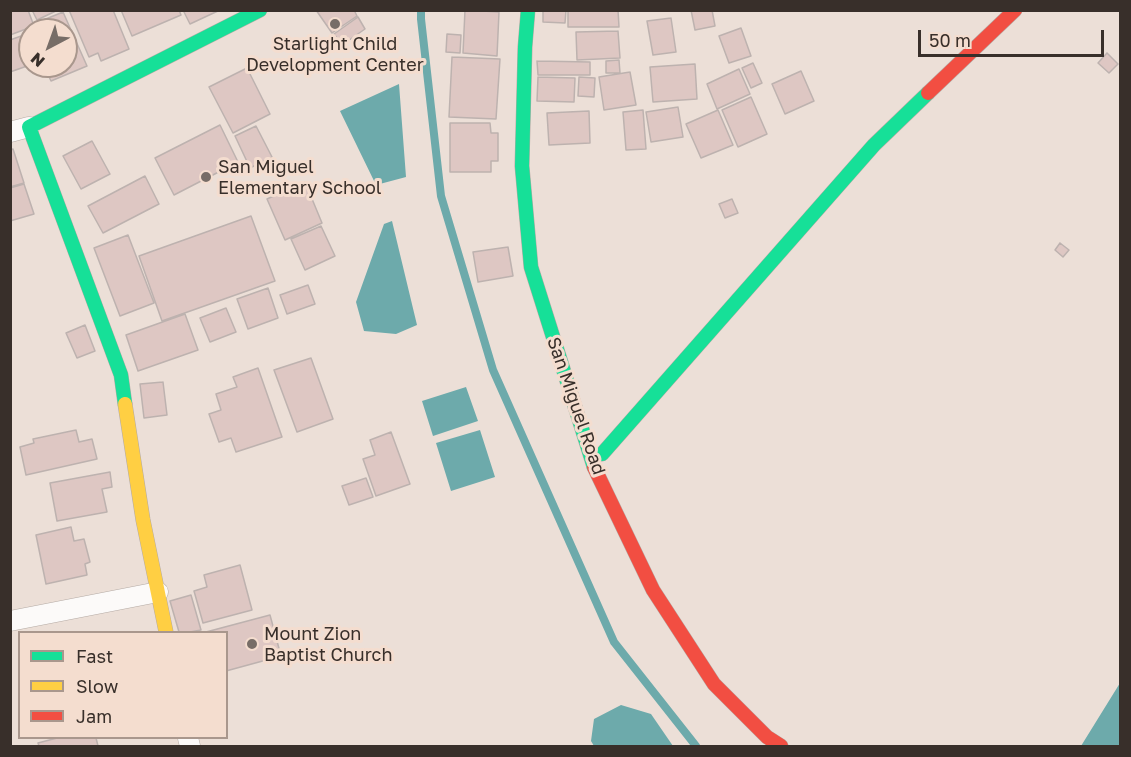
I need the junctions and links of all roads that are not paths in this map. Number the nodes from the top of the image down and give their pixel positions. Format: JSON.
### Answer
{"nodes":[{"id":1,"x":260,"y":10,"type":"edge"},
{"id":2,"x":528,"y":10,"type":"edge"},
{"id":3,"x":1015,"y":10,"type":"edge"},
{"id":4,"x":239,"y":15,"type":"edge"},
{"id":5,"x":20,"y":129,"type":"edge"},
{"id":6,"x":602,"y":454,"type":"dead end"},
{"id":7,"x":158,"y":592,"type":"junction"},
{"id":8,"x":10,"y":621,"type":"edge"},
{"id":9,"x":166,"y":631,"type":"edge"},
{"id":10,"x":781,"y":747,"type":"edge"}],
"edges":[{"from":1,"to":4,"type":"street"},
{"from":2,"to":10,"type":"street","name":"San Miguel Road"},
{"from":3,"to":6,"type":"street"},
{"from":4,"to":5,"type":"street"},
{"from":5,"to":7,"type":"street"},
{"from":7,"to":8,"type":"street"},
{"from":7,"to":9,"type":"street"}]}
